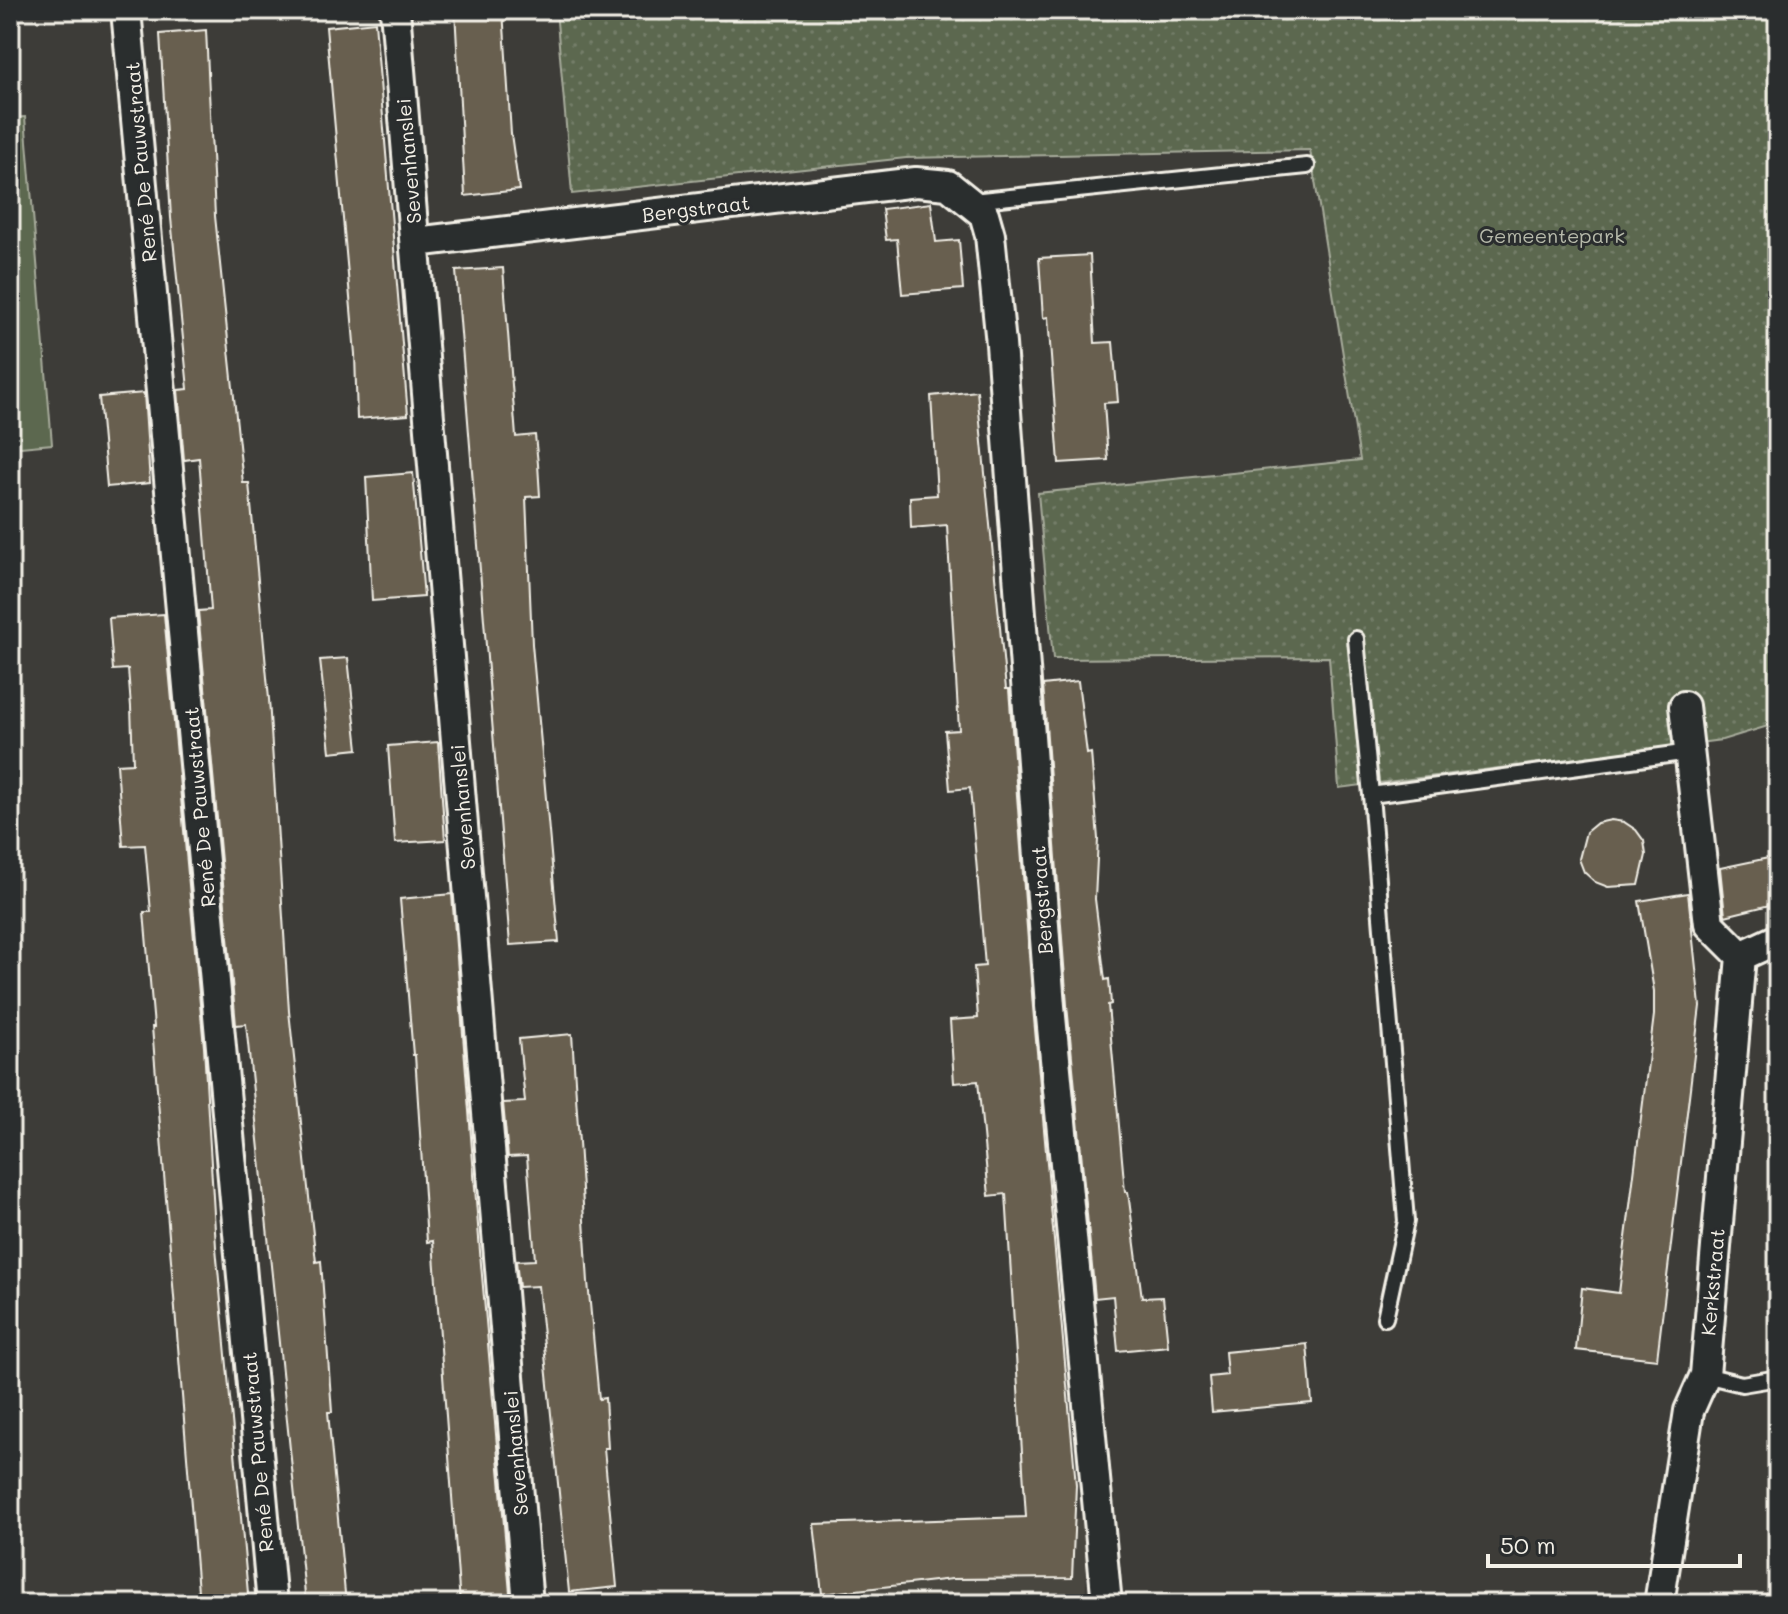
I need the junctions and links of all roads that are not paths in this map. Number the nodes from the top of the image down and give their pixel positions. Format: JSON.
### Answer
{"nodes":[{"id":1,"x":126,"y":10,"type":"edge"},
{"id":2,"x":395,"y":10,"type":"edge"},
{"id":3,"x":1307,"y":166,"type":"dead end"},
{"id":4,"x":971,"y":201,"type":"junction"},
{"id":5,"x":416,"y":242,"type":"junction"},
{"id":6,"x":1356,"y":639,"type":"dead end"},
{"id":7,"x":1684,"y":706,"type":"dead end"},
{"id":8,"x":1690,"y":752,"type":"junction"},
{"id":9,"x":1371,"y":795,"type":"junction"},
{"id":10,"x":1778,"y":939,"type":"edge"},
{"id":11,"x":1741,"y":956,"type":"junction"},
{"id":12,"x":1385,"y":1318,"type":"dead end"},
{"id":13,"x":1705,"y":1375,"type":"junction"},
{"id":14,"x":1778,"y":1378,"type":"edge"},
{"id":15,"x":272,"y":1604,"type":"edge"},
{"id":16,"x":528,"y":1604,"type":"edge"},
{"id":17,"x":1107,"y":1604,"type":"edge"},
{"id":18,"x":1659,"y":1604,"type":"edge"}],
"edges":[{"from":1,"to":15,"type":"street","name":"René De Pauwstraat"},
{"from":2,"to":5,"type":"street","name":"Sevenhanslei"},
{"from":3,"to":4,"type":"lane"},
{"from":4,"to":5,"type":"street","name":"Bergstraat"},
{"from":4,"to":17,"type":"street","name":"Bergstraat"},
{"from":5,"to":16,"type":"street","name":"Sevenhanslei"},
{"from":6,"to":9,"type":"lane"},
{"from":7,"to":8,"type":"street"},
{"from":8,"to":9,"type":"lane"},
{"from":8,"to":11,"type":"street"},
{"from":9,"to":12,"type":"lane"},
{"from":10,"to":11,"type":"street"},
{"from":11,"to":13,"type":"street","name":"Kerkstraat"},
{"from":13,"to":14,"type":"lane"},
{"from":13,"to":18,"type":"street","name":"Kerkstraat"}]}
